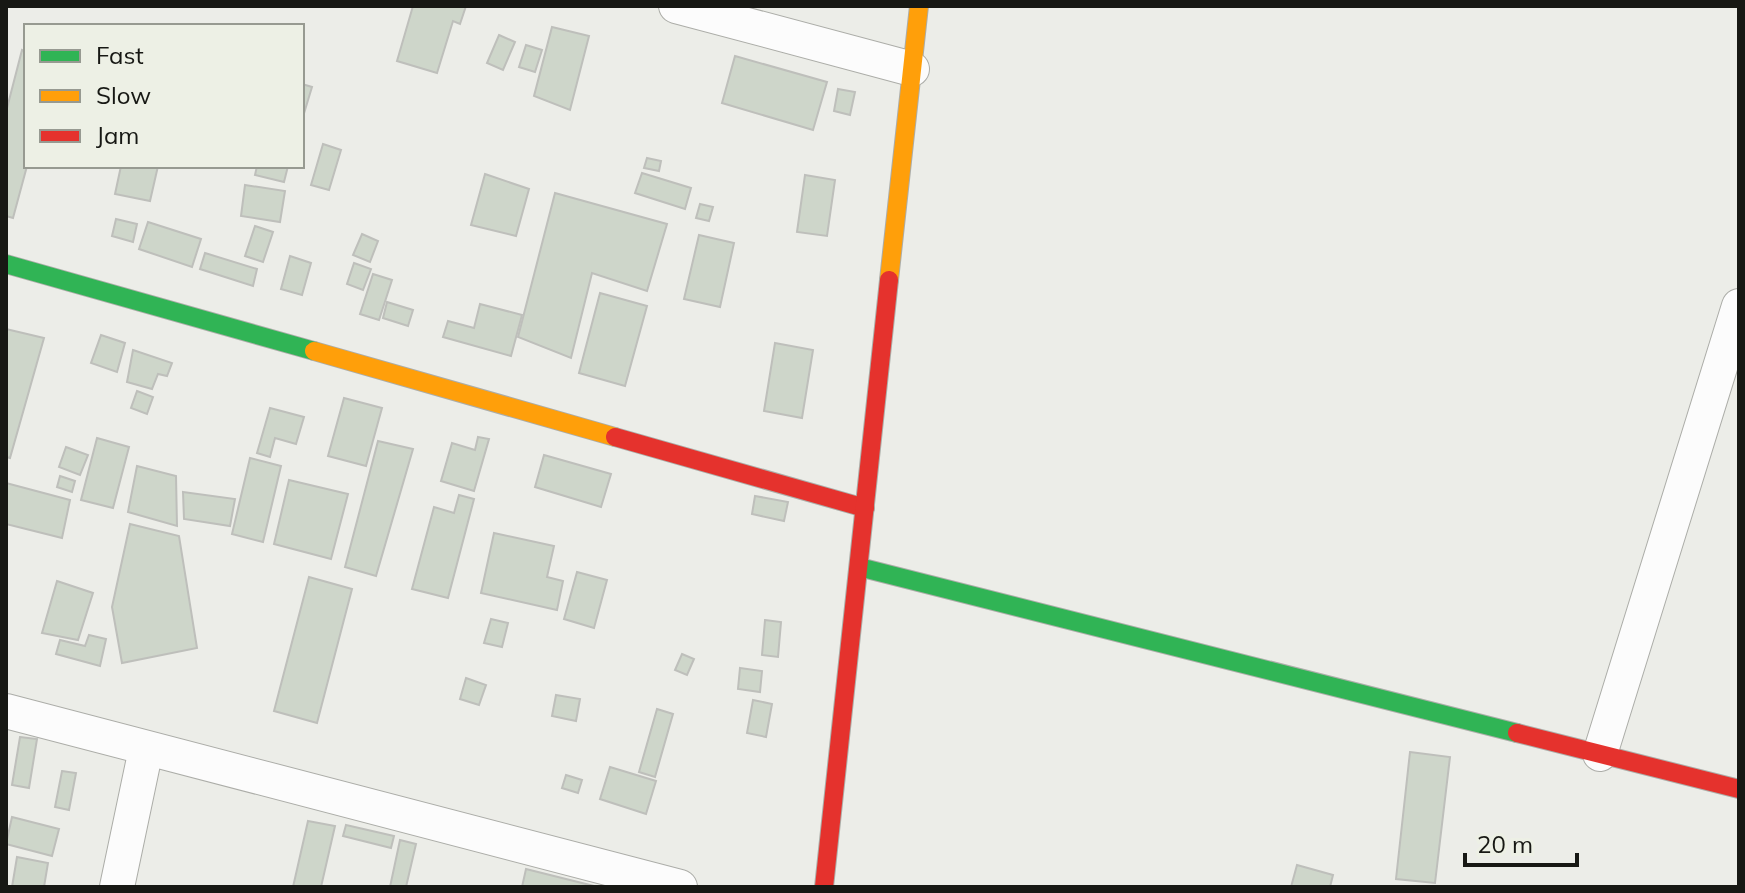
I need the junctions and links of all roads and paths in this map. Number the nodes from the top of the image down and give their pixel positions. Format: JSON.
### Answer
{"nodes":[{"id":1,"x":676,"y":6,"type":"edge"},
{"id":2,"x":919,"y":6,"type":"edge"},
{"id":3,"x":912,"y":69,"type":"junction"},
{"id":4,"x":6,"y":264,"type":"edge"},
{"id":5,"x":1739,"y":306,"type":"edge"},
{"id":6,"x":865,"y":508,"type":"junction"},
{"id":7,"x":859,"y":567,"type":"junction"},
{"id":8,"x":6,"y":711,"type":"edge"},
{"id":9,"x":146,"y":749,"type":"junction"},
{"id":10,"x":1600,"y":754,"type":"junction"},
{"id":11,"x":1739,"y":789,"type":"edge"},
{"id":12,"x":117,"y":887,"type":"edge"},
{"id":13,"x":680,"y":887,"type":"edge"},
{"id":14,"x":824,"y":887,"type":"edge"}],
"edges":[{"from":1,"to":3,"type":"street"},
{"from":2,"to":3,"type":"street"},
{"from":3,"to":6,"type":"street"},
{"from":4,"to":6,"type":"street"},
{"from":5,"to":10,"type":"street"},
{"from":6,"to":7,"type":"street"},
{"from":7,"to":10,"type":"street"},
{"from":7,"to":14,"type":"street"},
{"from":8,"to":9,"type":"street"},
{"from":9,"to":12,"type":"street"},
{"from":9,"to":13,"type":"street"},
{"from":10,"to":11,"type":"street"}]}
